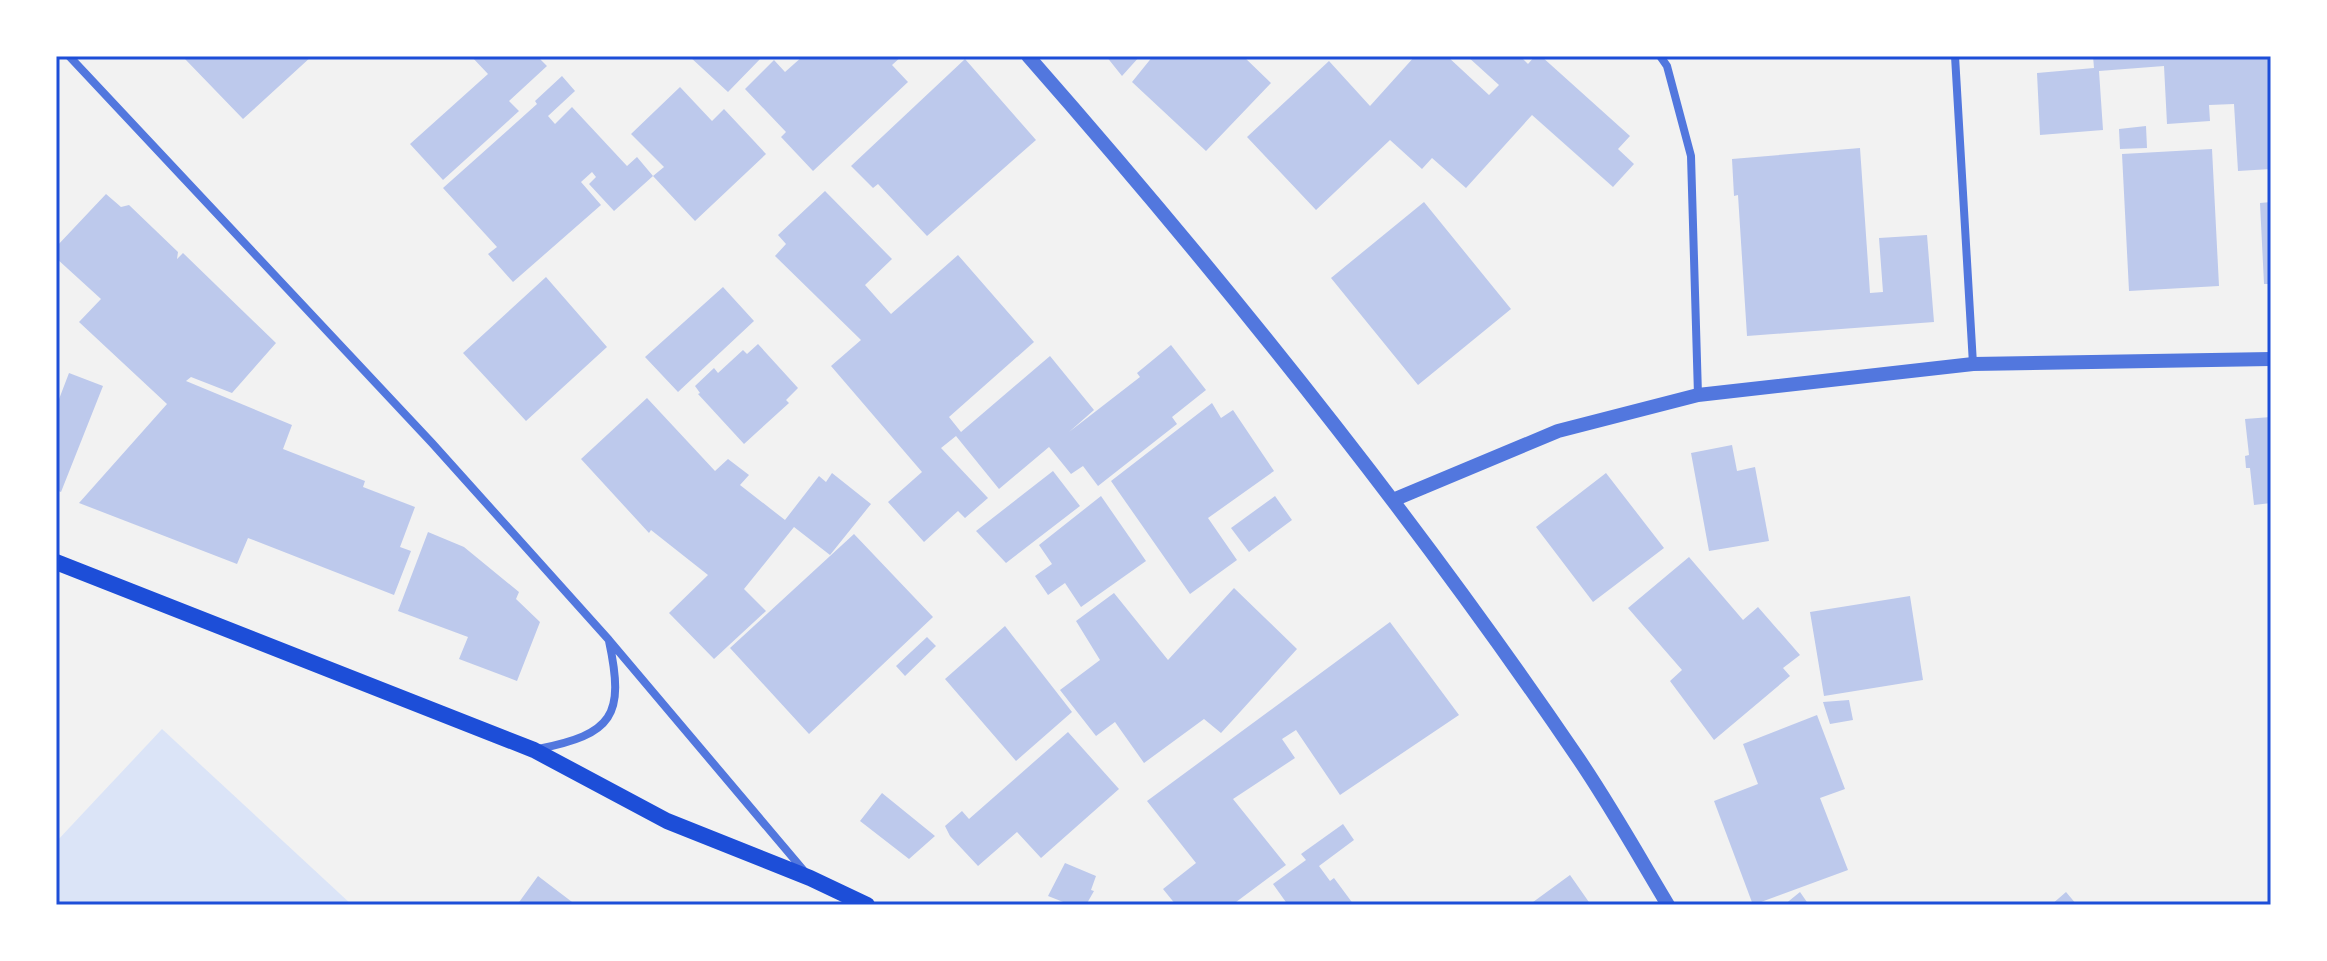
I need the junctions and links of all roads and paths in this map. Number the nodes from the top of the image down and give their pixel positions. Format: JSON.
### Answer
{"nodes":[{"id":1,"x":69,"y":56,"type":"edge"},
{"id":2,"x":1028,"y":56,"type":"edge"},
{"id":3,"x":1660,"y":56,"type":"edge"},
{"id":4,"x":1955,"y":56,"type":"edge"},
{"id":5,"x":2271,"y":359,"type":"edge"},
{"id":6,"x":1973,"y":364,"type":"junction"},
{"id":7,"x":1698,"y":395,"type":"junction"},
{"id":8,"x":1393,"y":500,"type":"junction"},
{"id":9,"x":56,"y":562,"type":"edge"},
{"id":10,"x":609,"y":640,"type":"junction"},
{"id":11,"x":534,"y":750,"type":"junction"},
{"id":12,"x":810,"y":878,"type":"junction"},
{"id":13,"x":867,"y":905,"type":"edge"},
{"id":14,"x":1668,"y":905,"type":"edge"}],
"edges":[{"from":1,"to":10,"type":"street"},
{"from":2,"to":8,"type":"street"},
{"from":3,"to":7,"type":"street"},
{"from":4,"to":6,"type":"street"},
{"from":5,"to":6,"type":"street"},
{"from":6,"to":7,"type":"street"},
{"from":7,"to":8,"type":"street"},
{"from":8,"to":14,"type":"street"},
{"from":9,"to":11,"type":"main road"},
{"from":10,"to":11,"type":"street"},
{"from":10,"to":12,"type":"street"},
{"from":11,"to":12,"type":"main road"},
{"from":12,"to":13,"type":"main road"}]}
